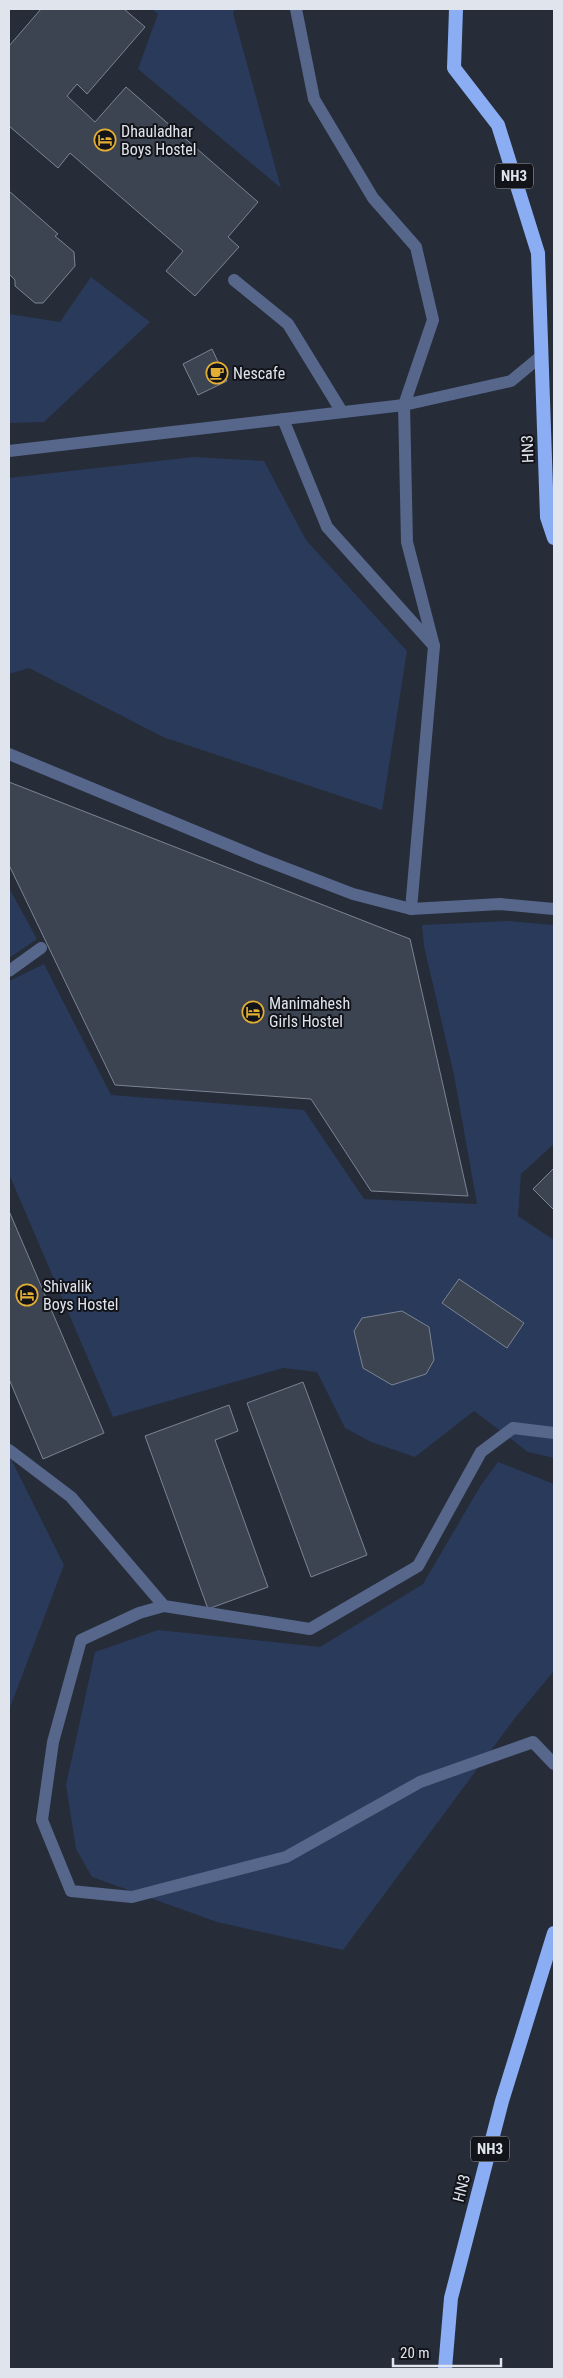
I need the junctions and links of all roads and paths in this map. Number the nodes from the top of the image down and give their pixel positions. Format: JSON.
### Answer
{"nodes":[{"id":1,"x":296,"y":9,"type":"edge"},
{"id":2,"x":456,"y":9,"type":"edge"},
{"id":3,"x":234,"y":280,"type":"dead end"},
{"id":4,"x":540,"y":357,"type":"junction"},
{"id":5,"x":404,"y":405,"type":"junction"},
{"id":6,"x":342,"y":412,"type":"junction"},
{"id":7,"x":283,"y":418,"type":"junction"},
{"id":8,"x":9,"y":451,"type":"edge"},
{"id":9,"x":554,"y":538,"type":"edge"},
{"id":10,"x":434,"y":646,"type":"junction"},
{"id":11,"x":9,"y":754,"type":"edge"},
{"id":12,"x":411,"y":909,"type":"junction"},
{"id":13,"x":554,"y":909,"type":"edge"},
{"id":14,"x":41,"y":948,"type":"dead end"},
{"id":15,"x":9,"y":971,"type":"edge"},
{"id":16,"x":554,"y":1433,"type":"edge"},
{"id":17,"x":9,"y":1450,"type":"edge"},
{"id":18,"x":164,"y":1606,"type":"junction"},
{"id":19,"x":554,"y":1764,"type":"edge"},
{"id":20,"x":554,"y":1933,"type":"edge"},
{"id":21,"x":445,"y":2369,"type":"edge"}],
"edges":[{"from":1,"to":5,"type":"street"},
{"from":2,"to":4,"type":"highway","number":"NH3"},
{"from":3,"to":6,"type":"street"},
{"from":4,"to":5,"type":"street"},
{"from":4,"to":9,"type":"highway","name":"HN3","number":"NH3"},
{"from":5,"to":6,"type":"street"},
{"from":5,"to":10,"type":"street"},
{"from":6,"to":7,"type":"street"},
{"from":7,"to":8,"type":"street"},
{"from":7,"to":10,"type":"street"},
{"from":10,"to":12,"type":"street"},
{"from":11,"to":12,"type":"street"},
{"from":12,"to":13,"type":"street"},
{"from":14,"to":15,"type":"street"},
{"from":16,"to":18,"type":"street"},
{"from":17,"to":18,"type":"street"},
{"from":18,"to":19,"type":"street"},
{"from":20,"to":21,"type":"highway","name":"HN3","number":"NH3"}]}
